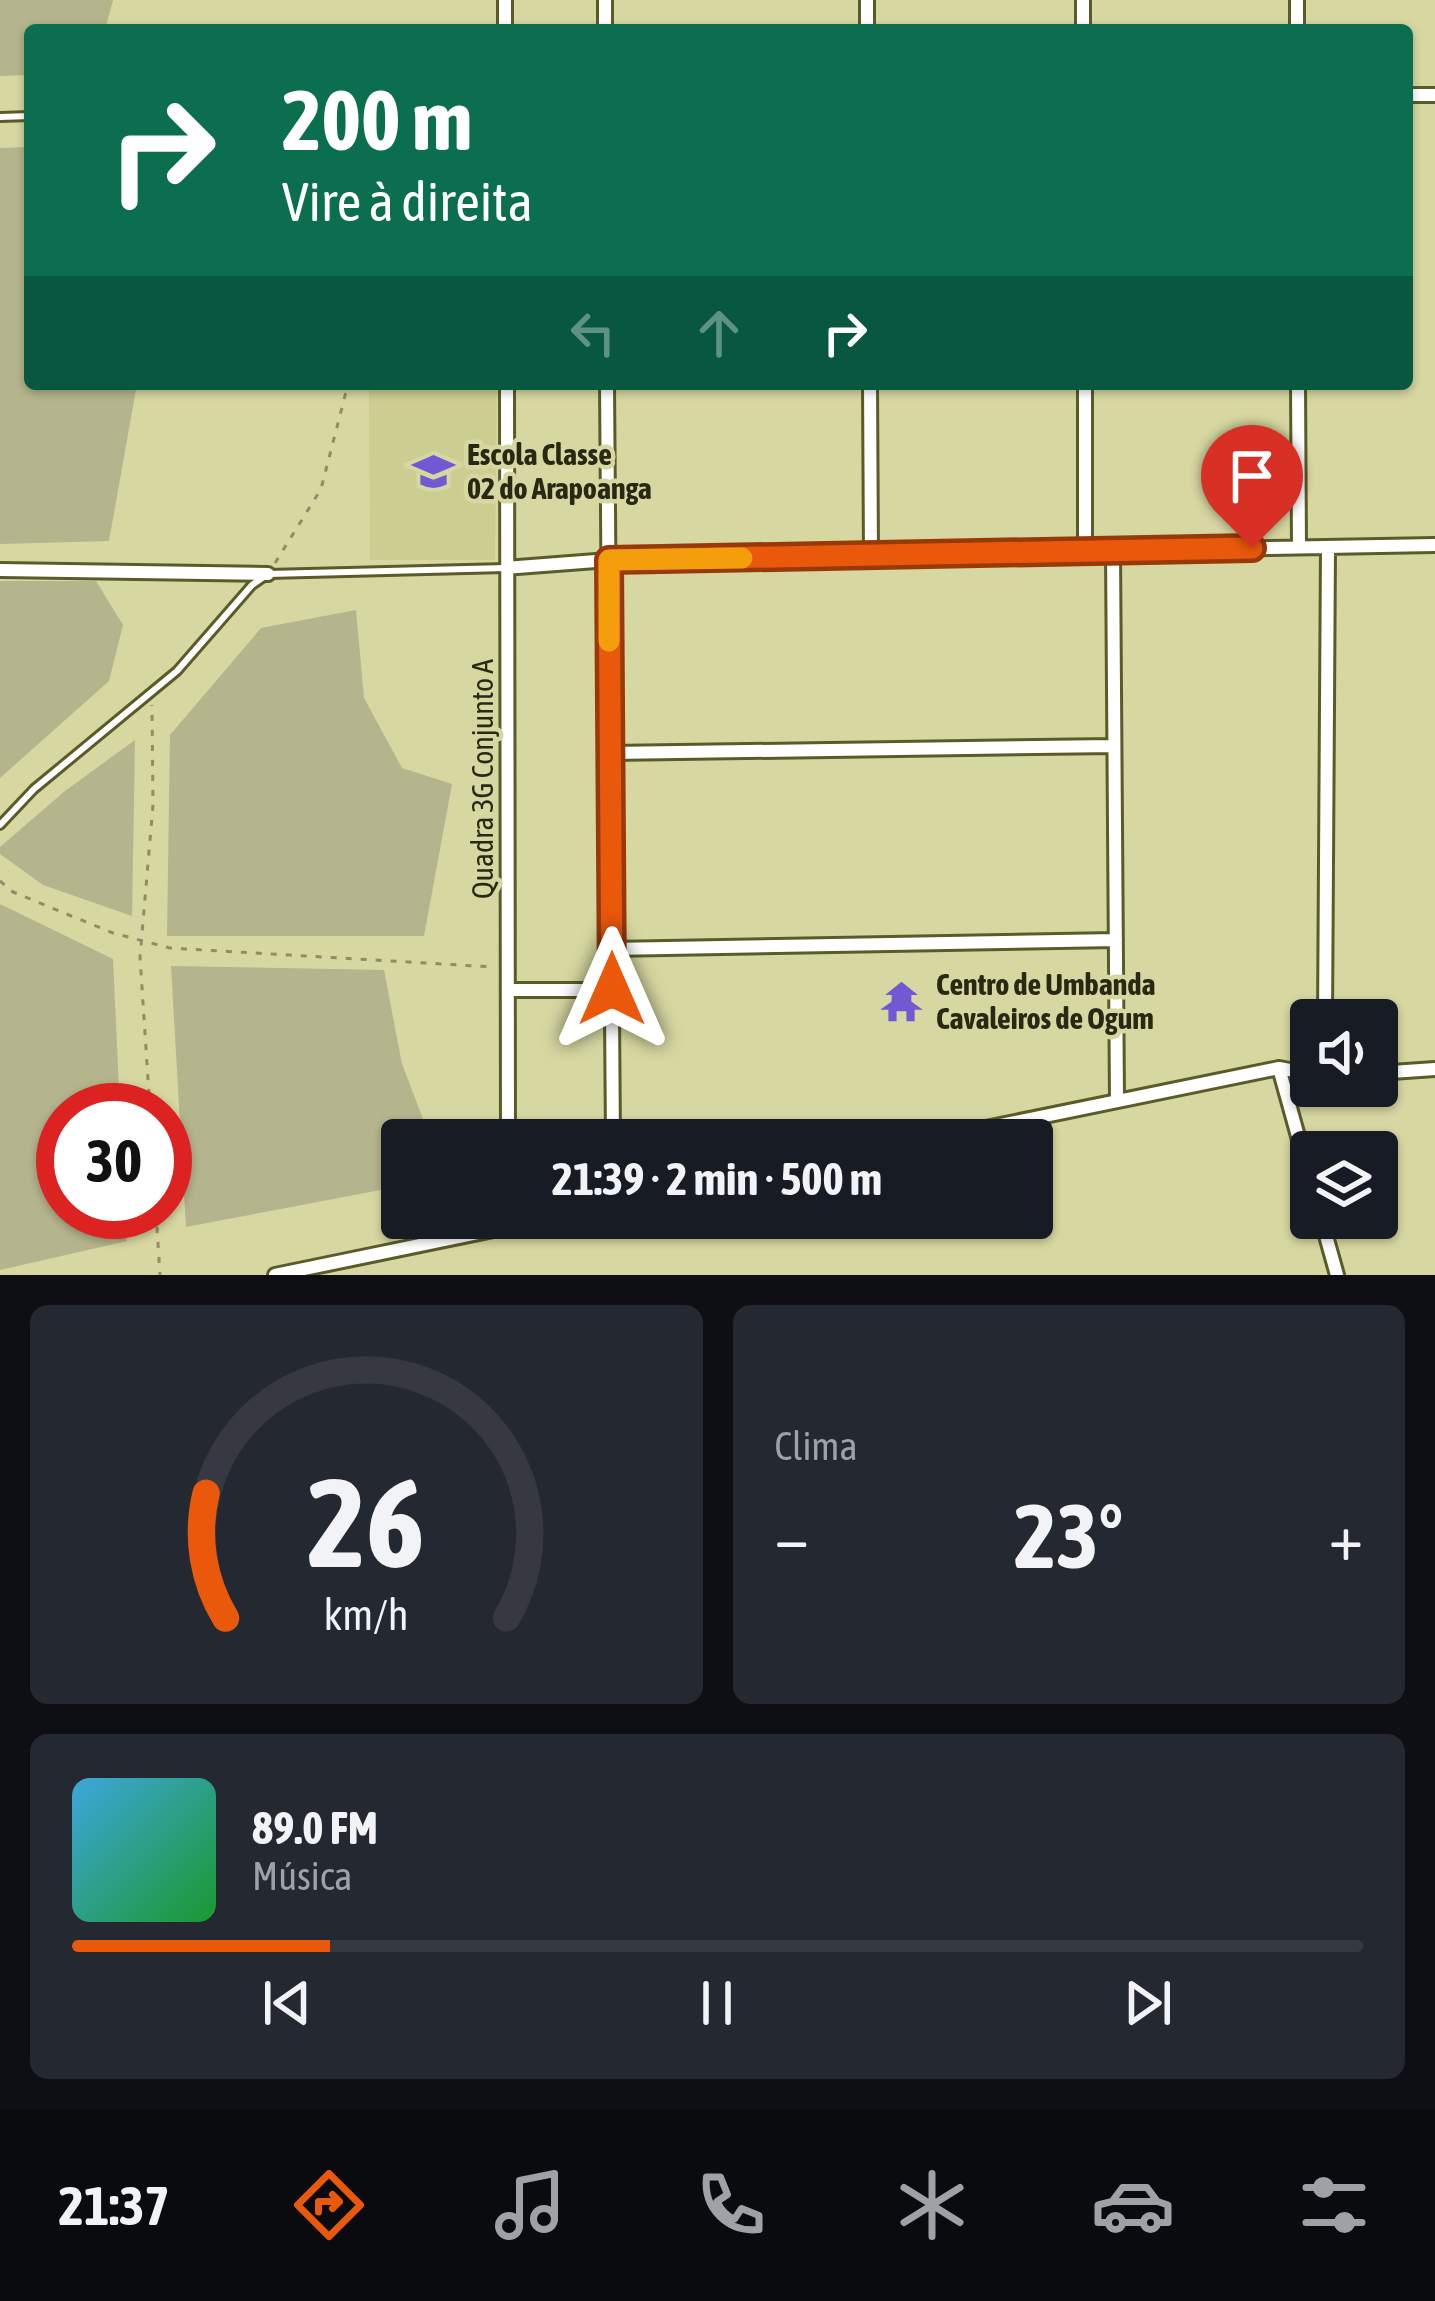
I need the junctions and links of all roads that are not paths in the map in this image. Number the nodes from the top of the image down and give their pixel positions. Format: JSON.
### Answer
{"nodes":[{"id":1,"x":507,"y":390,"type":"edge"},
{"id":2,"x":607,"y":390,"type":"edge"},
{"id":3,"x":870,"y":390,"type":"edge"},
{"id":4,"x":1084,"y":390,"type":"edge"},
{"id":5,"x":1298,"y":390,"type":"edge"},
{"id":6,"x":1435,"y":545,"type":"edge"},
{"id":7,"x":1328,"y":547,"type":"junction"},
{"id":8,"x":1299,"y":548,"type":"junction"},
{"id":9,"x":1085,"y":551,"type":"junction"},
{"id":10,"x":1113,"y":551,"type":"junction"},
{"id":11,"x":871,"y":555,"type":"junction"},
{"id":12,"x":609,"y":560,"type":"junction"},
{"id":13,"x":506,"y":568,"type":"junction"},
{"id":14,"x":0,"y":571,"type":"edge"},
{"id":15,"x":268,"y":574,"type":"junction"},
{"id":16,"x":1114,"y":746,"type":"junction"},
{"id":17,"x":610,"y":754,"type":"junction"},
{"id":18,"x":0,"y":824,"type":"edge"},
{"id":19,"x":1116,"y":940,"type":"junction"},
{"id":20,"x":611,"y":949,"type":"junction"},
{"id":21,"x":612,"y":989,"type":"junction"},
{"id":22,"x":508,"y":990,"type":"junction"},
{"id":23,"x":1324,"y":999,"type":"edge"},
{"id":24,"x":1279,"y":1068,"type":"junction"},
{"id":25,"x":1435,"y":1069,"type":"edge"},
{"id":26,"x":1290,"y":1070,"type":"edge"},
{"id":27,"x":1398,"y":1072,"type":"edge"},
{"id":28,"x":1117,"y":1101,"type":"junction"},
{"id":29,"x":508,"y":1119,"type":"edge"},
{"id":30,"x":613,"y":1119,"type":"edge"},
{"id":31,"x":1029,"y":1119,"type":"edge"},
{"id":32,"x":1297,"y":1131,"type":"edge"},
{"id":33,"x":437,"y":1239,"type":"edge"},
{"id":34,"x":1327,"y":1239,"type":"edge"},
{"id":35,"x":275,"y":1275,"type":"edge"},
{"id":36,"x":1337,"y":1275,"type":"edge"}],
"edges":[{"from":1,"to":13,"type":"street","name":"Quadra 3G Conjunto A"},
{"from":2,"to":12,"type":"street"},
{"from":3,"to":11,"type":"street"},
{"from":4,"to":9,"type":"street"},
{"from":5,"to":8,"type":"street"},
{"from":6,"to":7,"type":"street"},
{"from":7,"to":8,"type":"street"},
{"from":7,"to":23,"type":"street"},
{"from":8,"to":10,"type":"street"},
{"from":9,"to":10,"type":"street"},
{"from":9,"to":11,"type":"street"},
{"from":10,"to":16,"type":"street"},
{"from":11,"to":12,"type":"street"},
{"from":12,"to":13,"type":"street"},
{"from":12,"to":17,"type":"street"},
{"from":13,"to":15,"type":"lane"},
{"from":13,"to":22,"type":"street","name":"Quadra 3G Conjunto A"},
{"from":14,"to":15,"type":"street"},
{"from":15,"to":18,"type":"lane"},
{"from":16,"to":17,"type":"street"},
{"from":16,"to":19,"type":"street"},
{"from":17,"to":20,"type":"street"},
{"from":19,"to":20,"type":"street"},
{"from":19,"to":28,"type":"street"},
{"from":20,"to":21,"type":"street"},
{"from":21,"to":22,"type":"street"},
{"from":21,"to":30,"type":"street"},
{"from":22,"to":29,"type":"street","name":"Quadra 3G Conjunto A"},
{"from":24,"to":26,"type":"street"},
{"from":24,"to":28,"type":"street"},
{"from":24,"to":32,"type":"street"},
{"from":25,"to":27,"type":"street"},
{"from":28,"to":31,"type":"street"},
{"from":33,"to":35,"type":"street"},
{"from":34,"to":36,"type":"street"}]}
